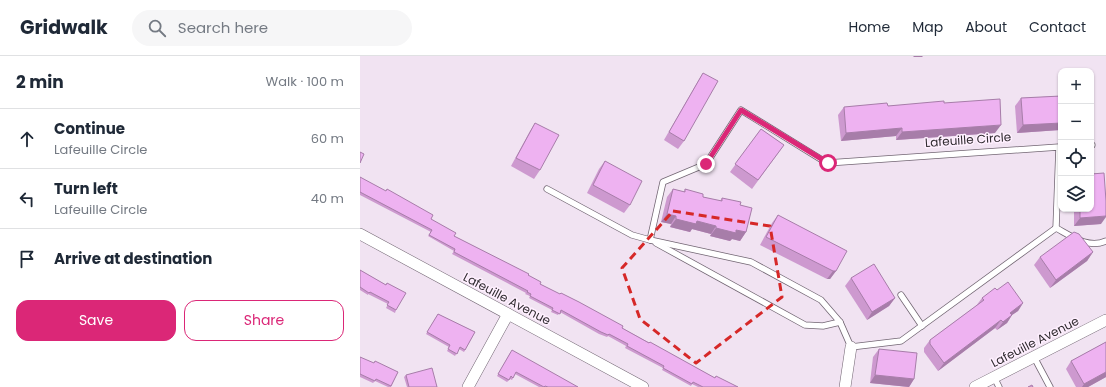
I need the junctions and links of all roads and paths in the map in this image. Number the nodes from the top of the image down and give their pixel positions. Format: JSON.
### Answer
{"nodes":[{"id":1,"x":1058,"y":147,"type":"edge"},
{"id":2,"x":1059,"y":176,"type":"edge"},
{"id":3,"x":547,"y":189,"type":"dead end"},
{"id":4,"x":1056,"y":228,"type":"junction"},
{"id":5,"x":360,"y":234,"type":"edge"},
{"id":6,"x":650,"y":240,"type":"junction"},
{"id":7,"x":1106,"y":242,"type":"edge"},
{"id":8,"x":901,"y":295,"type":"dead end"},
{"id":9,"x":508,"y":314,"type":"junction"},
{"id":10,"x":1106,"y":320,"type":"edge"},
{"id":11,"x":840,"y":322,"type":"junction"},
{"id":12,"x":922,"y":326,"type":"junction"},
{"id":13,"x":851,"y":347,"type":"junction"},
{"id":14,"x":1034,"y":357,"type":"junction"},
{"id":15,"x":997,"y":382,"type":"edge"},
{"id":16,"x":468,"y":387,"type":"edge"},
{"id":17,"x":643,"y":387,"type":"edge"},
{"id":18,"x":844,"y":387,"type":"edge"},
{"id":19,"x":975,"y":387,"type":"edge"},
{"id":20,"x":1050,"y":387,"type":"edge"}],
"edges":[{"from":1,"to":6,"type":"lane","name":"Lafeuille Circle"},
{"from":2,"to":4,"type":"lane","name":"Lafeuille Circle"},
{"from":3,"to":6,"type":"lane"},
{"from":4,"to":7,"type":"lane"},
{"from":4,"to":12,"type":"lane"},
{"from":5,"to":9,"type":"street","name":"Lafeuille Avenue"},
{"from":6,"to":11,"type":"lane"},
{"from":6,"to":11,"type":"lane"},
{"from":8,"to":12,"type":"lane"},
{"from":9,"to":16,"type":"street"},
{"from":9,"to":17,"type":"street","name":"Lafeuille Avenue"},
{"from":10,"to":14,"type":"street","name":"Lafeuille Avenue"},
{"from":11,"to":13,"type":"lane"},
{"from":12,"to":13,"type":"lane"},
{"from":13,"to":18,"type":"street"},
{"from":14,"to":15,"type":"street","name":"Lafeuille Avenue"},
{"from":14,"to":20,"type":"lane"},
{"from":15,"to":19,"type":"street","name":"Lafeuille Avenue"}]}
